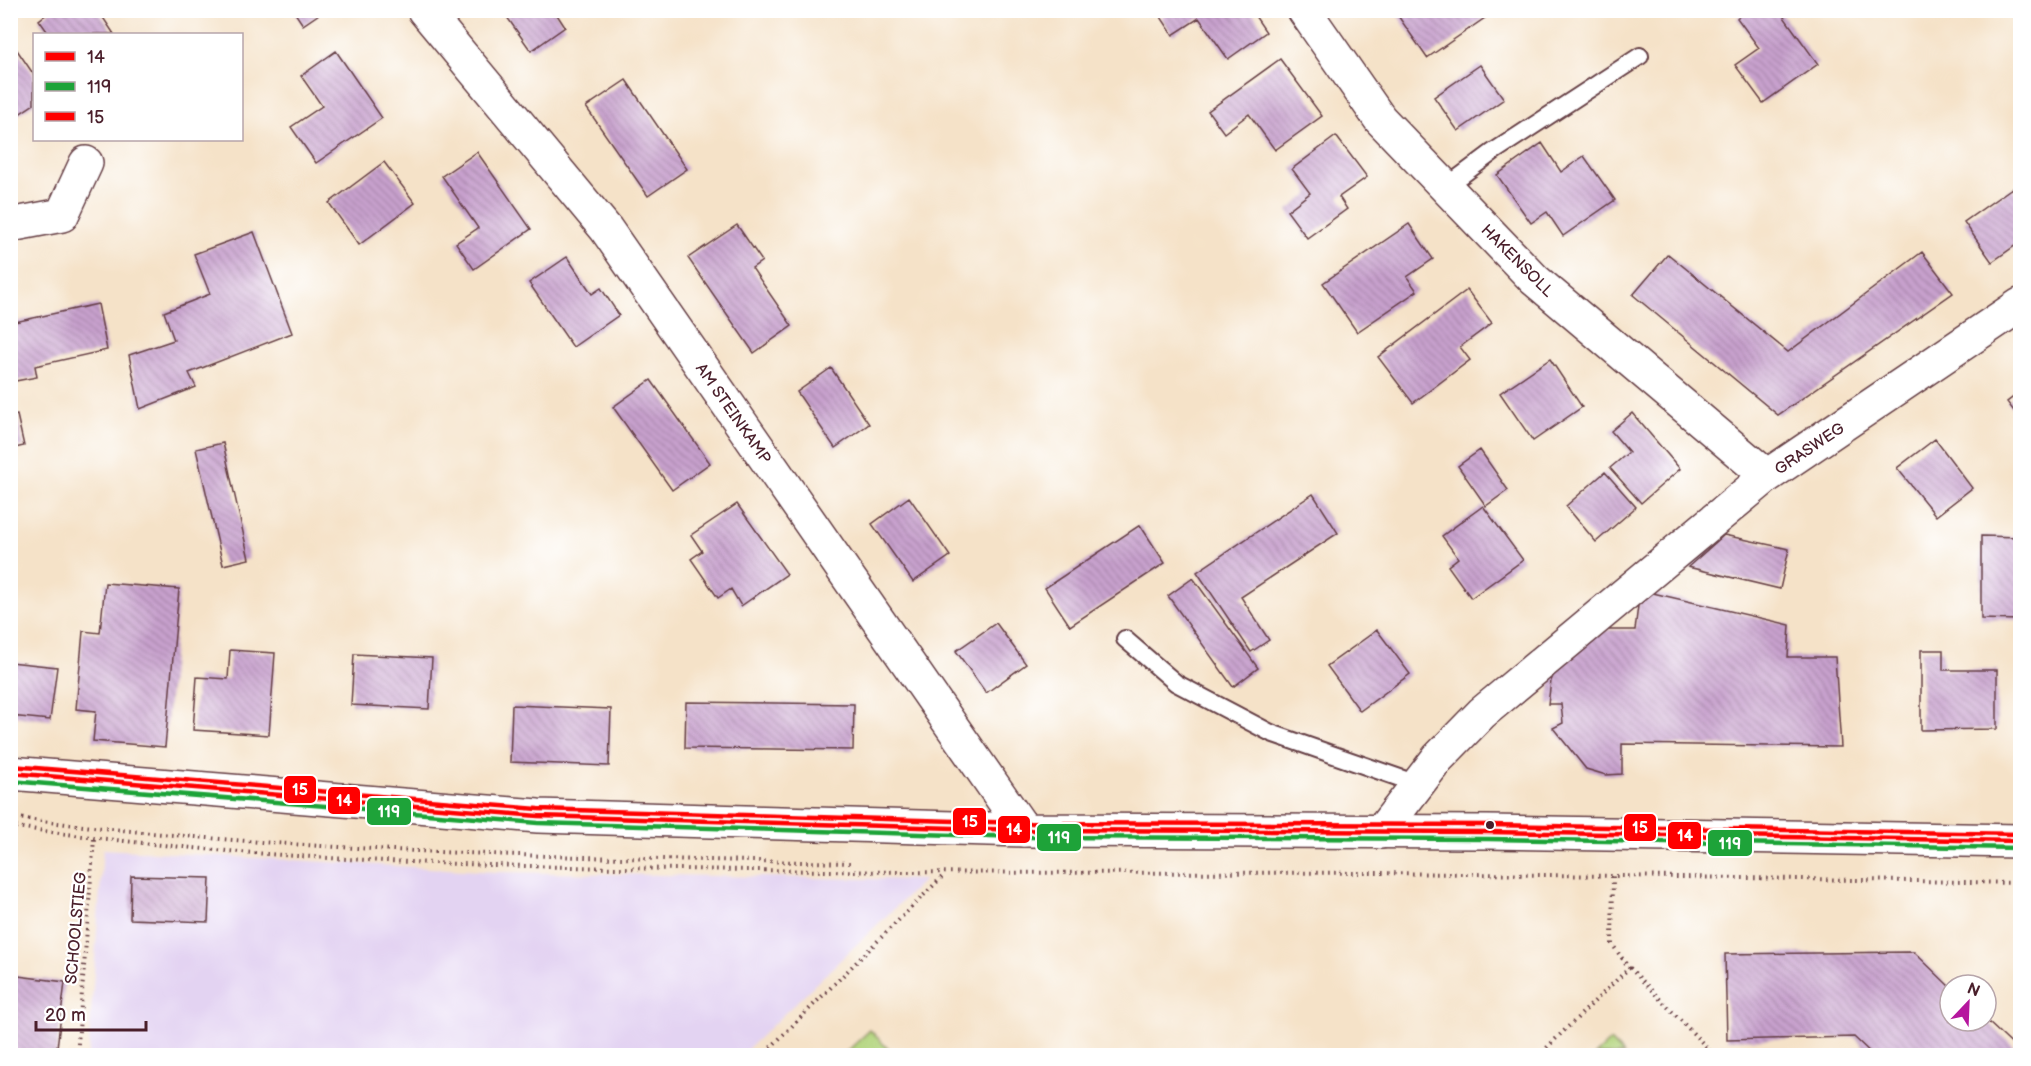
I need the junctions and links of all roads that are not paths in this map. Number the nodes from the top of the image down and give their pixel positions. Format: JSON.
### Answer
{"nodes":[{"id":1,"x":424,"y":10,"type":"edge"},
{"id":2,"x":1304,"y":10,"type":"edge"},
{"id":3,"x":1640,"y":56,"type":"dead end"},
{"id":4,"x":86,"y":163,"type":"dead end"},
{"id":5,"x":1446,"y":187,"type":"junction"},
{"id":6,"x":10,"y":225,"type":"edge"},
{"id":7,"x":2020,"y":305,"type":"edge"},
{"id":8,"x":1767,"y":476,"type":"junction"},
{"id":9,"x":1125,"y":639,"type":"dead end"},
{"id":10,"x":10,"y":773,"type":"edge"},
{"id":11,"x":1420,"y":785,"type":"junction"},
{"id":12,"x":1024,"y":830,"type":"junction"},
{"id":13,"x":1381,"y":832,"type":"junction"},
{"id":14,"x":2020,"y":841,"type":"edge"}],
"edges":[{"from":1,"to":12,"type":"street","name":"AM STEINKAMP"},
{"from":2,"to":5,"type":"street","name":"HAKENSOLL"},
{"from":3,"to":5,"type":"lane"},
{"from":4,"to":6,"type":"street"},
{"from":5,"to":8,"type":"street","name":"HAKENSOLL"},
{"from":7,"to":8,"type":"street","name":"GRASWEG"},
{"from":8,"to":11,"type":"street","name":"GRASWEG"},
{"from":9,"to":11,"type":"lane"},
{"from":10,"to":12,"type":"street"},
{"from":11,"to":13,"type":"street","name":"GRASWEG"},
{"from":12,"to":13,"type":"street"},
{"from":13,"to":14,"type":"street"}]}
